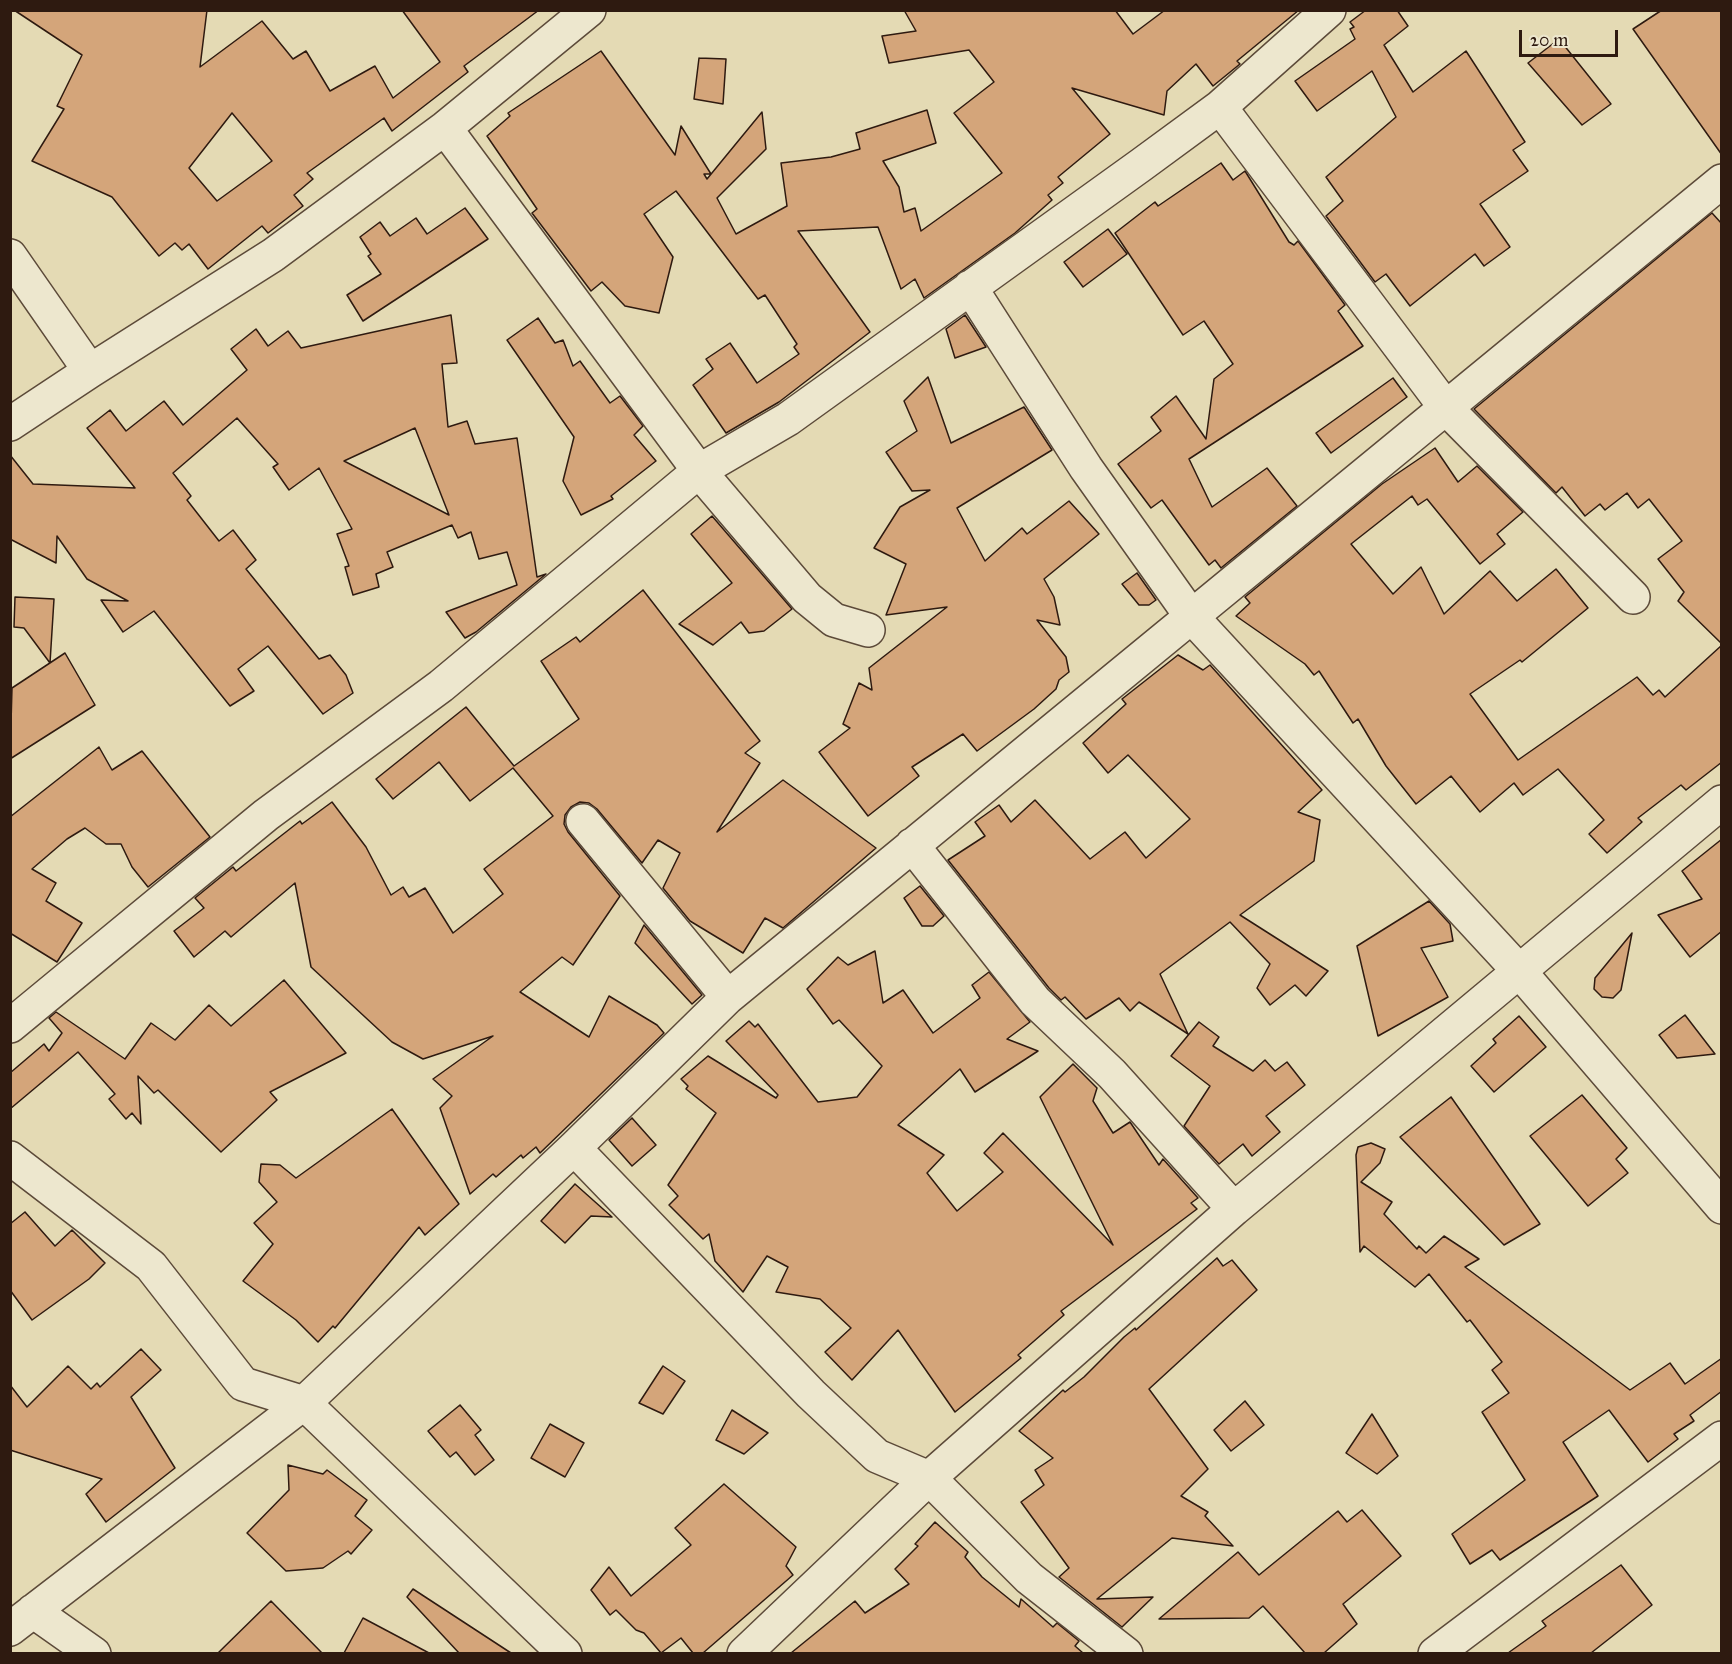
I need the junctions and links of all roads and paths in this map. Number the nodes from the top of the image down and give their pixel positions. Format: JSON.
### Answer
{"nodes":[{"id":1,"x":589,"y":10,"type":"edge"},
{"id":2,"x":1329,"y":10,"type":"edge"},
{"id":3,"x":1220,"y":107,"type":"junction"},
{"id":4,"x":445,"y":128,"type":"junction"},
{"id":5,"x":1722,"y":181,"type":"edge"},
{"id":6,"x":10,"y":256,"type":"edge"},
{"id":7,"x":970,"y":287,"type":"junction"},
{"id":8,"x":90,"y":371,"type":"junction"},
{"id":9,"x":1446,"y":408,"type":"junction"},
{"id":10,"x":10,"y":424,"type":"edge"},
{"id":11,"x":699,"y":471,"type":"junction"},
{"id":12,"x":1632,"y":597,"type":"dead end"},
{"id":13,"x":1191,"y":616,"type":"junction"},
{"id":14,"x":868,"y":630,"type":"dead end"},
{"id":15,"x":1722,"y":802,"type":"edge"},
{"id":16,"x":583,"y":821,"type":"dead end"},
{"id":17,"x":912,"y":846,"type":"junction"},
{"id":18,"x":1520,"y":972,"type":"junction"},
{"id":19,"x":728,"y":997,"type":"junction"},
{"id":20,"x":10,"y":1026,"type":"edge"},
{"id":21,"x":574,"y":1148,"type":"junction"},
{"id":22,"x":10,"y":1158,"type":"edge"},
{"id":23,"x":1722,"y":1207,"type":"edge"},
{"id":24,"x":1234,"y":1209,"type":"junction"},
{"id":25,"x":304,"y":1403,"type":"junction"},
{"id":26,"x":1722,"y":1438,"type":"edge"},
{"id":27,"x":929,"y":1478,"type":"junction"},
{"id":28,"x":22,"y":1620,"type":"edge"},
{"id":29,"x":1448,"y":1650,"type":"edge"},
{"id":30,"x":94,"y":1653,"type":"edge"},
{"id":31,"x":565,"y":1653,"type":"edge"},
{"id":32,"x":744,"y":1653,"type":"edge"},
{"id":33,"x":1126,"y":1653,"type":"edge"}],
"edges":[{"from":1,"to":4,"type":"street"},
{"from":2,"to":3,"type":"street"},
{"from":3,"to":7,"type":"street"},
{"from":3,"to":9,"type":"street"},
{"from":4,"to":8,"type":"street"},
{"from":4,"to":11,"type":"street"},
{"from":5,"to":9,"type":"street"},
{"from":6,"to":8,"type":"street"},
{"from":7,"to":11,"type":"street"},
{"from":7,"to":13,"type":"street"},
{"from":8,"to":10,"type":"street"},
{"from":9,"to":12,"type":"street"},
{"from":9,"to":13,"type":"street"},
{"from":11,"to":14,"type":"street"},
{"from":11,"to":20,"type":"street"},
{"from":13,"to":17,"type":"street"},
{"from":13,"to":18,"type":"street"},
{"from":15,"to":18,"type":"street"},
{"from":16,"to":19,"type":"street"},
{"from":17,"to":19,"type":"street"},
{"from":17,"to":24,"type":"street"},
{"from":18,"to":23,"type":"street"},
{"from":18,"to":24,"type":"street"},
{"from":19,"to":21,"type":"street"},
{"from":21,"to":25,"type":"street"},
{"from":21,"to":27,"type":"street"},
{"from":22,"to":25,"type":"street"},
{"from":24,"to":27,"type":"street"},
{"from":25,"to":28,"type":"street"},
{"from":25,"to":31,"type":"street"},
{"from":26,"to":29,"type":"street"},
{"from":27,"to":32,"type":"street"},
{"from":27,"to":33,"type":"street"},
{"from":28,"to":30,"type":"street"}]}
